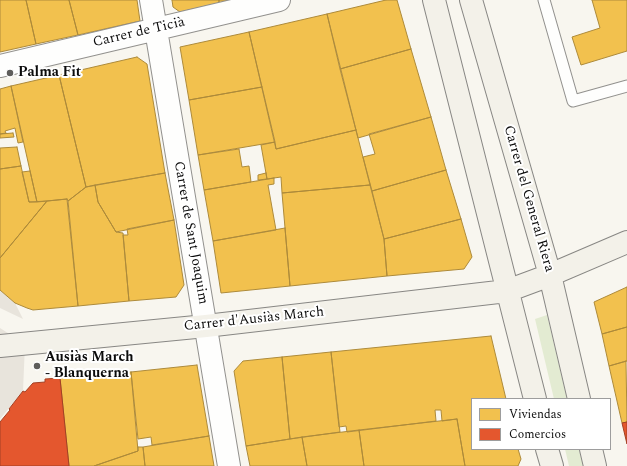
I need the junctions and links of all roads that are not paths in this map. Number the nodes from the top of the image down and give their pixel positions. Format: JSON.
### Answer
{"nodes":[{"id":1,"x":151,"y":0,"type":"edge"},
{"id":2,"x":279,"y":0,"type":"edge"},
{"id":3,"x":434,"y":0,"type":"edge"},
{"id":4,"x":471,"y":0,"type":"edge"},
{"id":5,"x":544,"y":0,"type":"edge"},
{"id":6,"x":156,"y":29,"type":"junction"},
{"id":7,"x":0,"y":66,"type":"edge"},
{"id":8,"x":627,"y":86,"type":"edge"},
{"id":9,"x":627,"y":242,"type":"edge"},
{"id":10,"x":550,"y":275,"type":"junction"},
{"id":11,"x":507,"y":291,"type":"junction"},
{"id":12,"x":206,"y":326,"type":"junction"},
{"id":13,"x":0,"y":346,"type":"edge"},
{"id":14,"x":535,"y":398,"type":"edge"},
{"id":15,"x":579,"y":398,"type":"edge"},
{"id":16,"x":547,"y":450,"type":"edge"},
{"id":17,"x":591,"y":450,"type":"edge"},
{"id":18,"x":229,"y":466,"type":"edge"},
{"id":19,"x":552,"y":466,"type":"edge"},
{"id":20,"x":595,"y":466,"type":"edge"}],
"edges":[{"from":1,"to":6,"type":"street","name":"Carrer de Sant Joaquim"},
{"from":2,"to":6,"type":"street","name":"Carrer de Ticià"},
{"from":3,"to":11,"type":"main road"},
{"from":4,"to":10,"type":"main road","name":"Carrer del General Riera"},
{"from":5,"to":8,"type":"lane"},
{"from":6,"to":7,"type":"street","name":"Carrer de Ticià"},
{"from":6,"to":12,"type":"street","name":"Carrer de Sant Joaquim"},
{"from":9,"to":10,"type":"main road","name":"Carrer d'Ausiàs March"},
{"from":10,"to":11,"type":"main road","name":"Carrer d'Ausiàs March"},
{"from":10,"to":15,"type":"main road","name":"Carrer del General Riera"},
{"from":11,"to":12,"type":"main road","name":"Carrer d'Ausiàs March"},
{"from":11,"to":14,"type":"main road"},
{"from":12,"to":13,"type":"main road","name":"Carrer d'Ausiàs March"},
{"from":12,"to":18,"type":"street","name":"Carrer de Sant Joaquim"},
{"from":16,"to":19,"type":"main road"},
{"from":17,"to":20,"type":"main road"}]}
